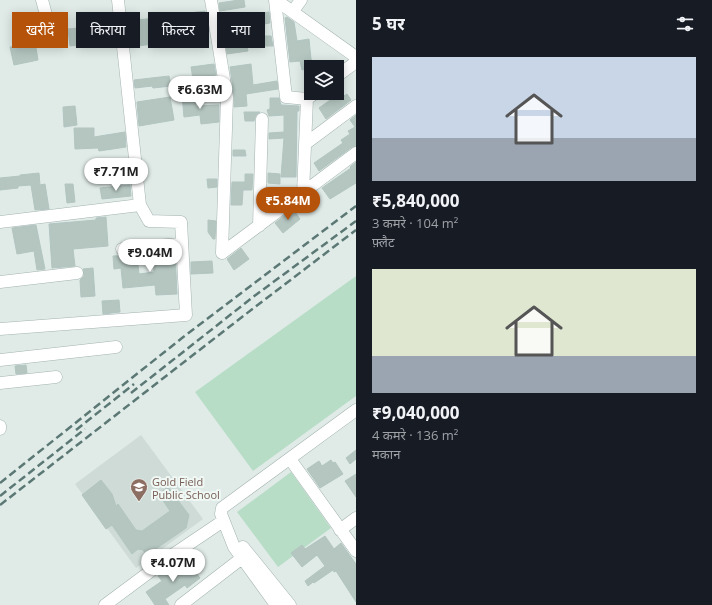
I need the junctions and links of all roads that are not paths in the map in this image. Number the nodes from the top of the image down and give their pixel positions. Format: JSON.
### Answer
{"nodes":[{"id":1,"x":42,"y":0,"type":"edge"},
{"id":2,"x":118,"y":0,"type":"edge"},
{"id":3,"x":211,"y":0,"type":"edge"},
{"id":4,"x":275,"y":0,"type":"edge"},
{"id":5,"x":301,"y":0,"type":"edge"},
{"id":6,"x":293,"y":11,"type":"junction"},
{"id":7,"x":45,"y":12,"type":"edge"},
{"id":8,"x":356,"y":58,"type":"edge"},
{"id":9,"x":356,"y":62,"type":"edge"},
{"id":10,"x":344,"y":71,"type":"edge"},
{"id":11,"x":304,"y":96,"type":"edge"},
{"id":12,"x":310,"y":100,"type":"edge"},
{"id":13,"x":356,"y":106,"type":"edge"},
{"id":14,"x":262,"y":119,"type":"dead end"},
{"id":15,"x":305,"y":144,"type":"junction"},
{"id":16,"x":356,"y":153,"type":"edge"},
{"id":17,"x":302,"y":193,"type":"junction"},
{"id":18,"x":140,"y":205,"type":"junction"},
{"id":19,"x":0,"y":222,"type":"edge"},
{"id":20,"x":259,"y":226,"type":"junction"},
{"id":21,"x":181,"y":244,"type":"junction"},
{"id":22,"x":122,"y":248,"type":"dead end"},
{"id":23,"x":77,"y":273,"type":"dead end"},
{"id":24,"x":0,"y":282,"type":"edge"},
{"id":25,"x":0,"y":329,"type":"edge"},
{"id":26,"x":116,"y":347,"type":"dead end"},
{"id":27,"x":0,"y":360,"type":"edge"},
{"id":28,"x":56,"y":377,"type":"dead end"},
{"id":29,"x":0,"y":383,"type":"edge"},
{"id":30,"x":356,"y":410,"type":"edge"},
{"id":31,"x":0,"y":426,"type":"edge"},
{"id":32,"x":0,"y":429,"type":"edge"},
{"id":33,"x":290,"y":459,"type":"junction"},
{"id":34,"x":356,"y":518,"type":"edge"},
{"id":35,"x":223,"y":521,"type":"junction"},
{"id":36,"x":340,"y":530,"type":"junction"},
{"id":37,"x":356,"y":552,"type":"edge"},
{"id":38,"x":245,"y":556,"type":"junction"},
{"id":39,"x":105,"y":605,"type":"edge"},
{"id":40,"x":181,"y":605,"type":"edge"},
{"id":41,"x":276,"y":605,"type":"edge"},
{"id":42,"x":290,"y":605,"type":"edge"}],
"edges":[{"from":1,"to":7,"type":"street"},
{"from":2,"to":18,"type":"street"},
{"from":3,"to":20,"type":"street"},
{"from":4,"to":6,"type":"street"},
{"from":4,"to":11,"type":"street"},
{"from":5,"to":6,"type":"street"},
{"from":6,"to":8,"type":"street"},
{"from":9,"to":10,"type":"street"},
{"from":12,"to":15,"type":"street"},
{"from":13,"to":15,"type":"street"},
{"from":14,"to":20,"type":"street"},
{"from":15,"to":17,"type":"street"},
{"from":16,"to":17,"type":"street"},
{"from":17,"to":20,"type":"street"},
{"from":18,"to":19,"type":"street"},
{"from":18,"to":21,"type":"street"},
{"from":21,"to":22,"type":"street"},
{"from":21,"to":25,"type":"street"},
{"from":23,"to":24,"type":"street"},
{"from":26,"to":27,"type":"street"},
{"from":28,"to":29,"type":"street"},
{"from":30,"to":33,"type":"street"},
{"from":31,"to":32,"type":"street"},
{"from":33,"to":35,"type":"street"},
{"from":33,"to":36,"type":"street"},
{"from":34,"to":36,"type":"street"},
{"from":35,"to":38,"type":"street"},
{"from":35,"to":39,"type":"street"},
{"from":36,"to":37,"type":"street"},
{"from":38,"to":40,"type":"street"},
{"from":38,"to":41,"type":"street"},
{"from":38,"to":42,"type":"street"}]}
